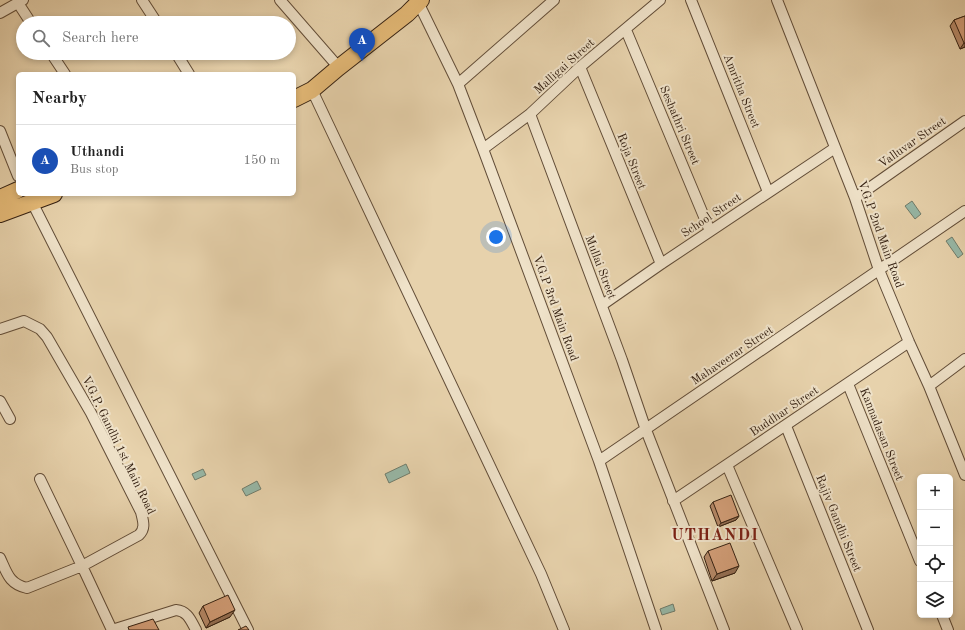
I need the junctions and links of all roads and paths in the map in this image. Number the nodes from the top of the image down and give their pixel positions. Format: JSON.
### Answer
{"nodes":[{"id":1,"x":142,"y":0,"type":"edge"},
{"id":2,"x":280,"y":0,"type":"edge"},
{"id":3,"x":564,"y":0,"type":"edge"},
{"id":4,"x":660,"y":0,"type":"edge"},
{"id":5,"x":691,"y":0,"type":"edge"},
{"id":6,"x":777,"y":0,"type":"edge"},
{"id":7,"x":417,"y":1,"type":"edge"},
{"id":8,"x":21,"y":2,"type":"edge"},
{"id":9,"x":550,"y":3,"type":"edge"},
{"id":10,"x":0,"y":13,"type":"edge"},
{"id":11,"x":28,"y":16,"type":"edge"},
{"id":12,"x":152,"y":16,"type":"edge"},
{"id":13,"x":294,"y":16,"type":"edge"},
{"id":14,"x":296,"y":18,"type":"edge"},
{"id":15,"x":626,"y":30,"type":"junction"},
{"id":16,"x":55,"y":60,"type":"edge"},
{"id":17,"x":180,"y":60,"type":"edge"},
{"id":18,"x":334,"y":62,"type":"junction"},
{"id":19,"x":580,"y":67,"type":"junction"},
{"id":20,"x":63,"y":72,"type":"edge"},
{"id":21,"x":188,"y":72,"type":"edge"},
{"id":22,"x":458,"y":84,"type":"junction"},
{"id":23,"x":296,"y":87,"type":"edge"},
{"id":24,"x":312,"y":90,"type":"junction"},
{"id":25,"x":296,"y":98,"type":"edge"},
{"id":26,"x":530,"y":114,"type":"junction"},
{"id":27,"x":965,"y":121,"type":"edge"},
{"id":28,"x":0,"y":131,"type":"edge"},
{"id":29,"x":835,"y":148,"type":"junction"},
{"id":30,"x":483,"y":150,"type":"junction"},
{"id":31,"x":16,"y":171,"type":"edge"},
{"id":32,"x":16,"y":191,"type":"edge"},
{"id":33,"x":768,"y":192,"type":"junction"},
{"id":34,"x":48,"y":196,"type":"edge"},
{"id":35,"x":0,"y":198,"type":"edge"},
{"id":36,"x":855,"y":198,"type":"junction"},
{"id":37,"x":32,"y":202,"type":"junction"},
{"id":38,"x":965,"y":211,"type":"edge"},
{"id":39,"x":0,"y":214,"type":"edge"},
{"id":40,"x":710,"y":231,"type":"junction"},
{"id":41,"x":661,"y":264,"type":"junction"},
{"id":42,"x":879,"y":270,"type":"junction"},
{"id":43,"x":602,"y":305,"type":"junction"},
{"id":44,"x":0,"y":329,"type":"edge"},
{"id":45,"x":909,"y":342,"type":"junction"},
{"id":46,"x":965,"y":359,"type":"edge"},
{"id":47,"x":848,"y":384,"type":"junction"},
{"id":48,"x":929,"y":386,"type":"junction"},
{"id":49,"x":0,"y":401,"type":"edge"},
{"id":50,"x":10,"y":419,"type":"dead end"},
{"id":51,"x":786,"y":426,"type":"junction"},
{"id":52,"x":646,"y":430,"type":"junction"},
{"id":53,"x":599,"y":461,"type":"junction"},
{"id":54,"x":727,"y":465,"type":"junction"},
{"id":55,"x":965,"y":475,"type":"edge"},
{"id":56,"x":40,"y":479,"type":"dead end"},
{"id":57,"x":674,"y":501,"type":"junction"},
{"id":58,"x":917,"y":554,"type":"edge"},
{"id":59,"x":0,"y":558,"type":"edge"},
{"id":60,"x":82,"y":566,"type":"junction"},
{"id":61,"x":943,"y":618,"type":"edge"},
{"id":62,"x":112,"y":630,"type":"edge"},
{"id":63,"x":196,"y":630,"type":"edge"},
{"id":64,"x":248,"y":630,"type":"edge"},
{"id":65,"x":564,"y":630,"type":"edge"},
{"id":66,"x":656,"y":630,"type":"edge"},
{"id":67,"x":724,"y":630,"type":"edge"},
{"id":68,"x":797,"y":630,"type":"edge"},
{"id":69,"x":868,"y":630,"type":"edge"},
{"id":70,"x":948,"y":630,"type":"edge"}],
"edges":[{"from":1,"to":12,"type":"street"},
{"from":2,"to":13,"type":"street"},
{"from":3,"to":9,"type":"street"},
{"from":4,"to":15,"type":"street","name":"Malligai Street"},
{"from":5,"to":33,"type":"street","name":"Amritha Street"},
{"from":6,"to":29,"type":"street","name":"V.G.P 2nd Main Road"},
{"from":7,"to":18,"type":"main road"},
{"from":7,"to":22,"type":"street","name":"V.G.P 3rd Main Road"},
{"from":7,"to":24,"type":"main road"},
{"from":8,"to":10,"type":"street"},
{"from":8,"to":11,"type":"street"},
{"from":9,"to":22,"type":"street"},
{"from":14,"to":18,"type":"street"},
{"from":15,"to":19,"type":"street","name":"Malligai Street"},
{"from":15,"to":40,"type":"street","name":"Seshathri Street"},
{"from":16,"to":20,"type":"street"},
{"from":17,"to":21,"type":"street"},
{"from":18,"to":23,"type":"main road"},
{"from":19,"to":26,"type":"street","name":"Malligai Street"},
{"from":19,"to":41,"type":"street","name":"Roja Street"},
{"from":22,"to":30,"type":"street","name":"V.G.P 3rd Main Road"},
{"from":24,"to":25,"type":"main road"},
{"from":24,"to":65,"type":"street"},
{"from":26,"to":30,"type":"street","name":"Malligai Street"},
{"from":26,"to":43,"type":"street","name":"Mullai Street"},
{"from":27,"to":36,"type":"street","name":"Valluvar Street"},
{"from":28,"to":31,"type":"street"},
{"from":29,"to":33,"type":"street","name":"School Street"},
{"from":29,"to":36,"type":"street","name":"V.G.P 2nd Main Road"},
{"from":30,"to":53,"type":"street","name":"V.G.P 3rd Main Road"},
{"from":32,"to":35,"type":"main road"},
{"from":33,"to":40,"type":"street","name":"School Street"},
{"from":34,"to":37,"type":"main road"},
{"from":36,"to":42,"type":"street","name":"V.G.P 2nd Main Road"},
{"from":37,"to":39,"type":"main road"},
{"from":37,"to":64,"type":"street"},
{"from":38,"to":42,"type":"street","name":"Mahaveerar Street"},
{"from":40,"to":41,"type":"street","name":"School Street"},
{"from":41,"to":43,"type":"street","name":"School Street"},
{"from":42,"to":45,"type":"street","name":"V.G.P 2nd Main Road"},
{"from":42,"to":52,"type":"street","name":"Mahaveerar Street"},
{"from":43,"to":52,"type":"street","name":"Mullai Street"},
{"from":44,"to":60,"type":"street","name":"V.G.P. Gandhi 1st Main Road"},
{"from":45,"to":47,"type":"street","name":"Buddhar Street"},
{"from":45,"to":48,"type":"street","name":"V.G.P 2nd Main Road"},
{"from":46,"to":48,"type":"street"},
{"from":47,"to":51,"type":"street","name":"Buddhar Street"},
{"from":47,"to":58,"type":"street","name":"Kannadasan Street"},
{"from":48,"to":55,"type":"street","name":"V.G.P 2nd Main Road"},
{"from":49,"to":50,"type":"street"},
{"from":51,"to":54,"type":"street","name":"Buddhar Street"},
{"from":51,"to":69,"type":"street","name":"Rajiv Gandhi Street"},
{"from":52,"to":53,"type":"street","name":"Mahaveerar Street"},
{"from":52,"to":57,"type":"street","name":"Mullai Street"},
{"from":53,"to":66,"type":"street","name":"V.G.P 3rd Main Road"},
{"from":54,"to":57,"type":"street","name":"Buddhar Street"},
{"from":54,"to":68,"type":"street"},
{"from":56,"to":60,"type":"street"},
{"from":57,"to":67,"type":"street","name":"Mullai Street"},
{"from":59,"to":60,"type":"street"},
{"from":60,"to":62,"type":"street"},
{"from":61,"to":70,"type":"street"},
{"from":62,"to":63,"type":"street"}]}
